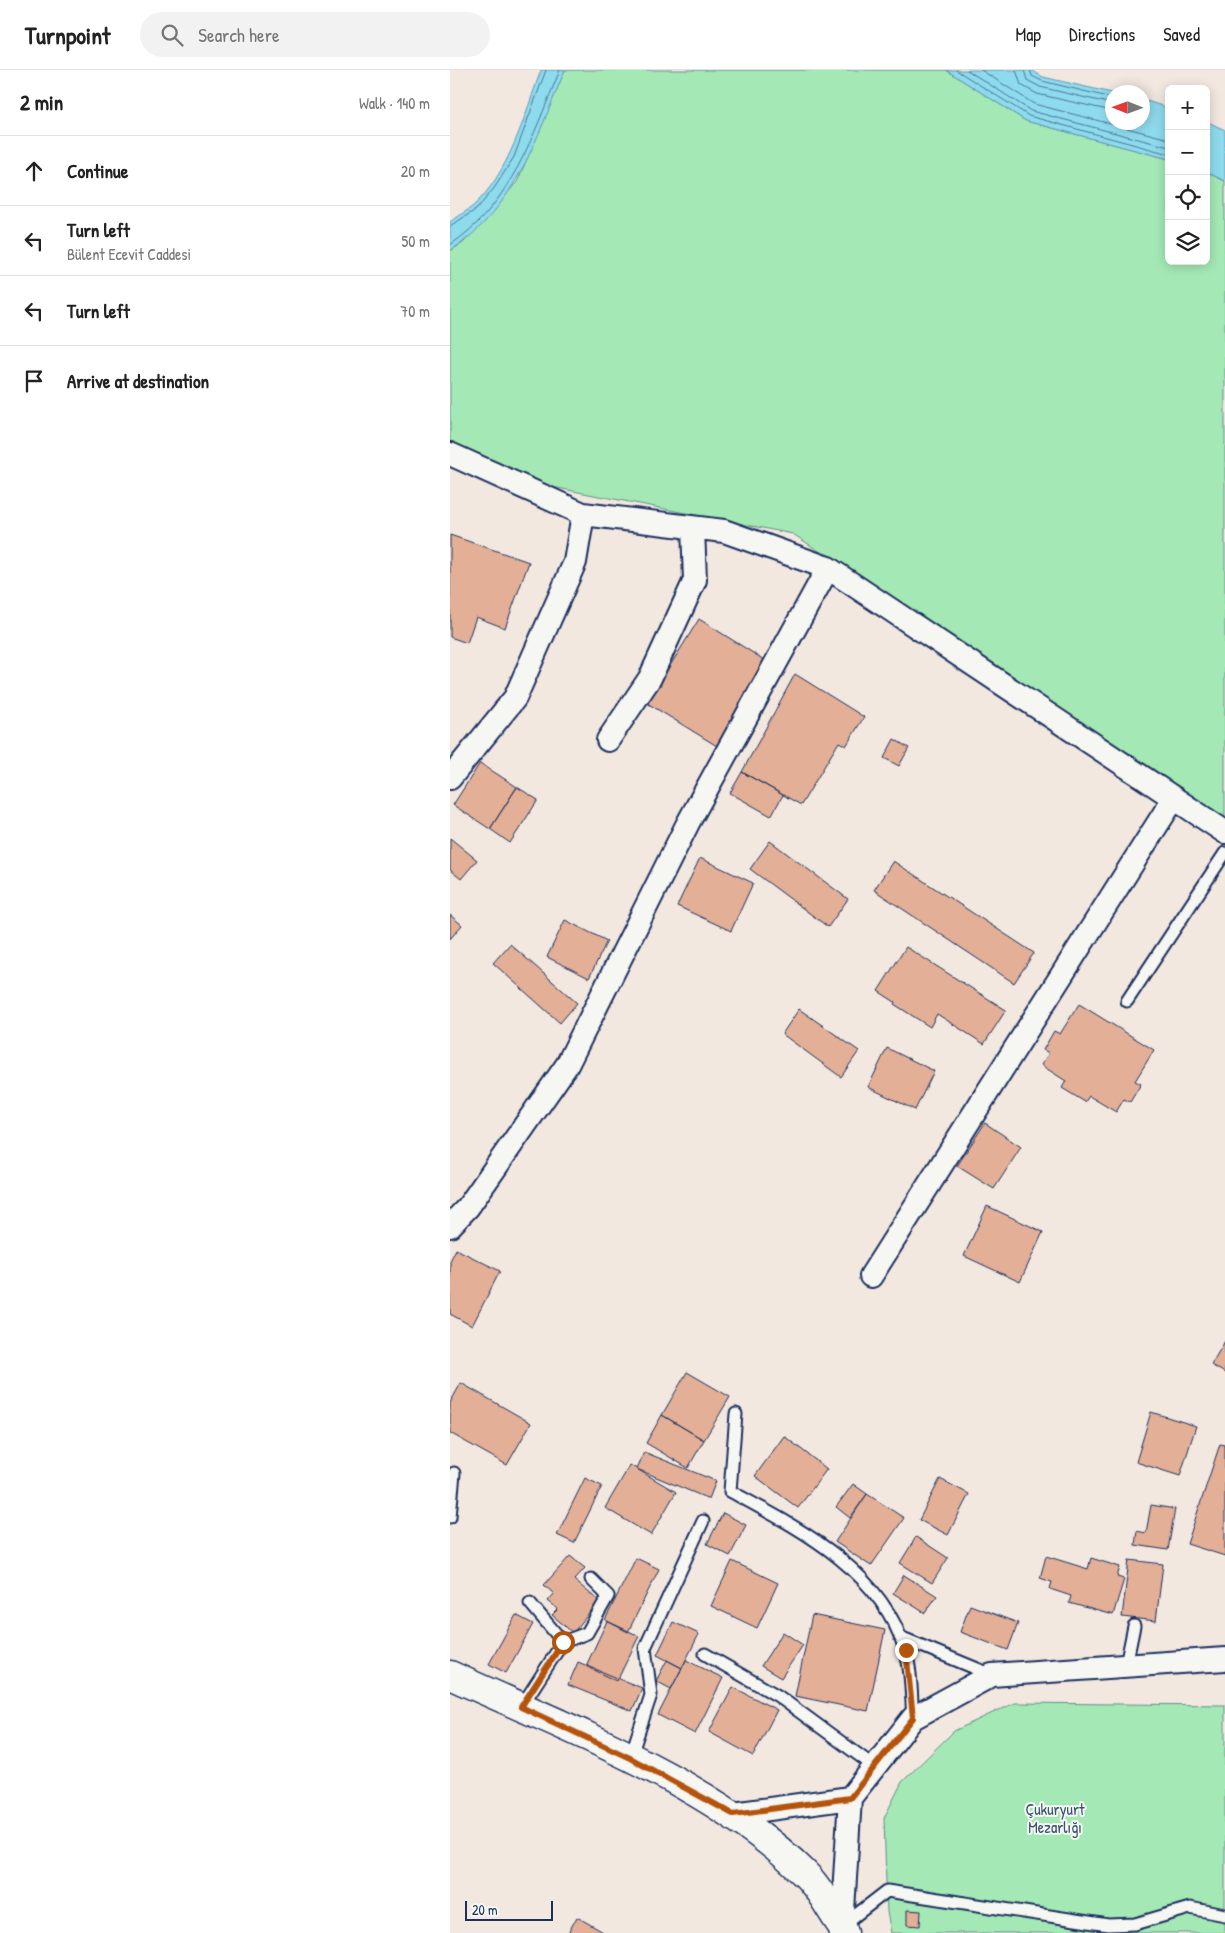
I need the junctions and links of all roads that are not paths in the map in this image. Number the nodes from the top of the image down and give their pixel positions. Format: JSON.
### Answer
{"nodes":[{"id":1,"x":450,"y":454,"type":"edge"},
{"id":2,"x":583,"y":514,"type":"junction"},
{"id":3,"x":692,"y":528,"type":"junction"},
{"id":4,"x":828,"y":568,"type":"junction"},
{"id":5,"x":608,"y":740,"type":"dead end"},
{"id":6,"x":450,"y":778,"type":"edge"},
{"id":7,"x":1174,"y":798,"type":"junction"},
{"id":8,"x":1225,"y":832,"type":"edge"},
{"id":9,"x":1225,"y":853,"type":"edge"},
{"id":10,"x":1127,"y":1001,"type":"dead end"},
{"id":11,"x":450,"y":1226,"type":"edge"},
{"id":12,"x":871,"y":1276,"type":"dead end"},
{"id":13,"x":736,"y":1414,"type":"dead end"},
{"id":14,"x":454,"y":1472,"type":"dead end"},
{"id":15,"x":450,"y":1517,"type":"edge"},
{"id":16,"x":704,"y":1521,"type":"dead end"},
{"id":17,"x":591,"y":1579,"type":"dead end"},
{"id":18,"x":530,"y":1604,"type":"dead end"},
{"id":19,"x":1134,"y":1626,"type":"dead end"},
{"id":20,"x":900,"y":1637,"type":"junction"},
{"id":21,"x":563,"y":1642,"type":"junction"},
{"id":22,"x":705,"y":1654,"type":"dead end"},
{"id":23,"x":1224,"y":1656,"type":"edge"},
{"id":24,"x":1126,"y":1664,"type":"junction"},
{"id":25,"x":450,"y":1675,"type":"edge"},
{"id":26,"x":992,"y":1675,"type":"junction"},
{"id":27,"x":521,"y":1707,"type":"junction"},
{"id":28,"x":913,"y":1718,"type":"junction"},
{"id":29,"x":630,"y":1758,"type":"junction"},
{"id":30,"x":875,"y":1767,"type":"junction"},
{"id":31,"x":850,"y":1798,"type":"junction"},
{"id":32,"x":733,"y":1814,"type":"junction"},
{"id":33,"x":1225,"y":1915,"type":"edge"},
{"id":34,"x":843,"y":1930,"type":"edge"}],
"edges":[{"from":1,"to":2,"type":"street"},
{"from":2,"to":3,"type":"street"},
{"from":2,"to":6,"type":"street"},
{"from":3,"to":4,"type":"street"},
{"from":3,"to":5,"type":"street"},
{"from":4,"to":7,"type":"street"},
{"from":4,"to":11,"type":"street"},
{"from":7,"to":8,"type":"street"},
{"from":7,"to":12,"type":"street"},
{"from":9,"to":10,"type":"lane"},
{"from":13,"to":20,"type":"lane"},
{"from":14,"to":15,"type":"lane"},
{"from":16,"to":29,"type":"lane"},
{"from":17,"to":21,"type":"lane"},
{"from":18,"to":21,"type":"lane"},
{"from":19,"to":24,"type":"lane"},
{"from":20,"to":26,"type":"lane"},
{"from":20,"to":28,"type":"lane"},
{"from":21,"to":27,"type":"lane"},
{"from":22,"to":30,"type":"lane"},
{"from":23,"to":24,"type":"street"},
{"from":24,"to":26,"type":"street"},
{"from":25,"to":27,"type":"main road"},
{"from":26,"to":28,"type":"street"},
{"from":27,"to":29,"type":"main road"},
{"from":28,"to":30,"type":"street"},
{"from":29,"to":32,"type":"main road"},
{"from":30,"to":31,"type":"street"},
{"from":31,"to":32,"type":"street"},
{"from":31,"to":34,"type":"street"},
{"from":32,"to":34,"type":"main road"},
{"from":33,"to":34,"type":"lane"}]}
